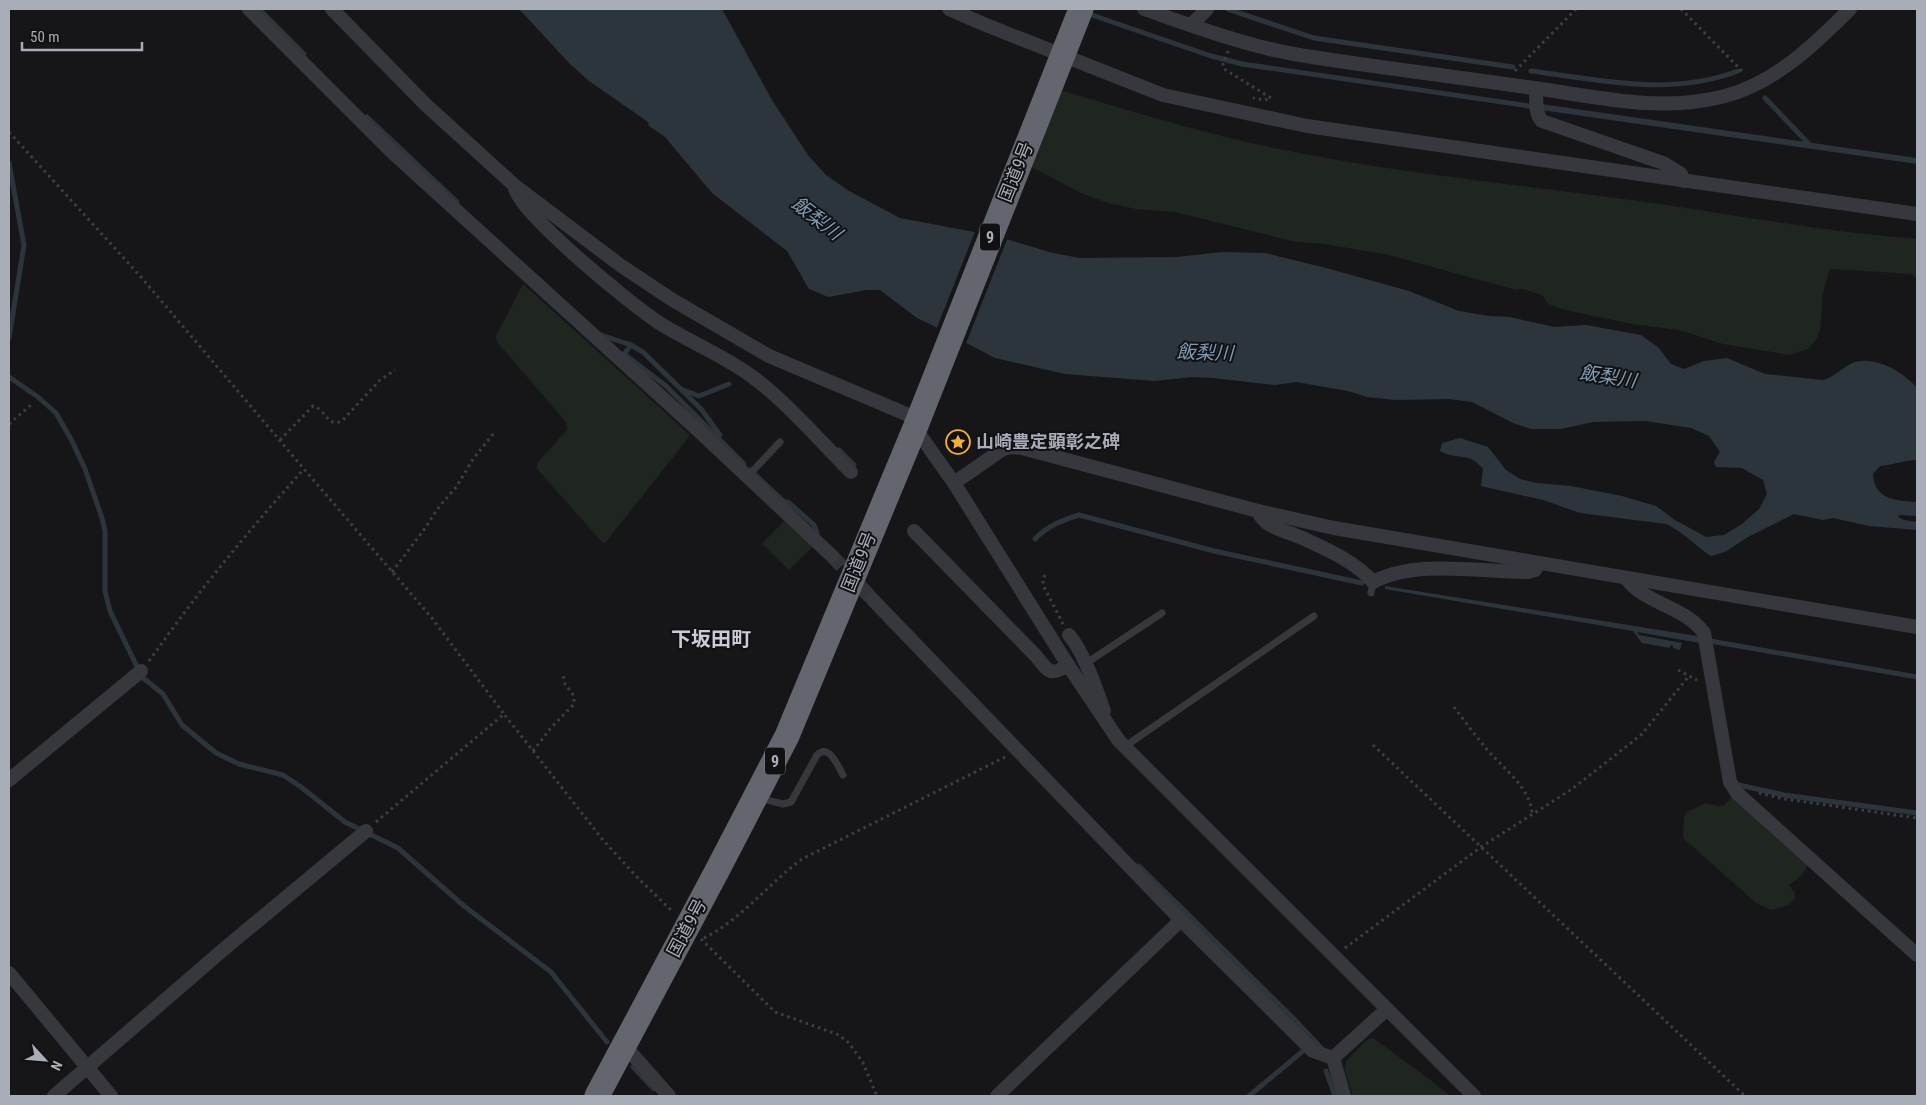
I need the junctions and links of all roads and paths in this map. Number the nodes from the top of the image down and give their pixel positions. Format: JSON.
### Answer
{"nodes":[{"id":1,"x":249,"y":9,"type":"edge"},
{"id":2,"x":332,"y":9,"type":"edge"},
{"id":3,"x":949,"y":9,"type":"edge"},
{"id":4,"x":1081,"y":9,"type":"edge"},
{"id":5,"x":1144,"y":9,"type":"edge"},
{"id":6,"x":1207,"y":9,"type":"edge"},
{"id":7,"x":1576,"y":9,"type":"edge"},
{"id":8,"x":1681,"y":9,"type":"edge"},
{"id":9,"x":1850,"y":9,"type":"edge"},
{"id":10,"x":1191,"y":25,"type":"junction"},
{"id":11,"x":1064,"y":52,"type":"junction"},
{"id":12,"x":1228,"y":52,"type":"dead end"},
{"id":13,"x":1740,"y":68,"type":"dead end"},
{"id":14,"x":1509,"y":85,"type":"junction"},
{"id":15,"x":1536,"y":88,"type":"junction"},
{"id":16,"x":1246,"y":97,"type":"dead end"},
{"id":17,"x":9,"y":132,"type":"edge"},
{"id":18,"x":1684,"y":181,"type":"junction"},
{"id":19,"x":514,"y":185,"type":"junction"},
{"id":20,"x":1917,"y":214,"type":"edge"},
{"id":21,"x":396,"y":370,"type":"dead end"},
{"id":22,"x":32,"y":404,"type":"dead end"},
{"id":23,"x":918,"y":419,"type":"junction"},
{"id":24,"x":9,"y":424,"type":"edge"},
{"id":25,"x":494,"y":433,"type":"dead end"},
{"id":26,"x":280,"y":440,"type":"junction"},
{"id":27,"x":780,"y":442,"type":"dead end"},
{"id":28,"x":304,"y":469,"type":"junction"},
{"id":29,"x":751,"y":472,"type":"junction"},
{"id":30,"x":851,"y":472,"type":"dead end"},
{"id":31,"x":954,"y":483,"type":"junction"},
{"id":32,"x":1258,"y":511,"type":"junction"},
{"id":33,"x":914,"y":531,"type":"dead end"},
{"id":34,"x":832,"y":556,"type":"tunnel mouth"},
{"id":35,"x":1539,"y":564,"type":"junction"},
{"id":36,"x":392,"y":572,"type":"junction"},
{"id":37,"x":1045,"y":576,"type":"dead end"},
{"id":38,"x":1626,"y":578,"type":"junction"},
{"id":39,"x":873,"y":600,"type":"tunnel mouth"},
{"id":40,"x":1162,"y":613,"type":"dead end"},
{"id":41,"x":1314,"y":616,"type":"dead end"},
{"id":42,"x":1917,"y":627,"type":"edge"},
{"id":43,"x":1069,"y":635,"type":"joint"},
{"id":44,"x":1085,"y":664,"type":"junction"},
{"id":45,"x":1068,"y":665,"type":"junction"},
{"id":46,"x":1678,"y":670,"type":"dead end"},
{"id":47,"x":139,"y":672,"type":"joint"},
{"id":48,"x":563,"y":674,"type":"dead end"},
{"id":49,"x":1689,"y":676,"type":"junction"},
{"id":50,"x":1704,"y":684,"type":"dead end"},
{"id":51,"x":1454,"y":707,"type":"dead end"},
{"id":52,"x":504,"y":714,"type":"junction"},
{"id":53,"x":1110,"y":728,"type":"junction"},
{"id":54,"x":1373,"y":745,"type":"dead end"},
{"id":55,"x":1124,"y":747,"type":"junction"},
{"id":56,"x":1018,"y":750,"type":"junction"},
{"id":57,"x":533,"y":751,"type":"junction"},
{"id":58,"x":843,"y":775,"type":"dead end"},
{"id":59,"x":9,"y":780,"type":"edge"},
{"id":60,"x":1737,"y":793,"type":"junction"},
{"id":61,"x":756,"y":797,"type":"junction"},
{"id":62,"x":1532,"y":813,"type":"junction"},
{"id":63,"x":1917,"y":818,"type":"edge"},
{"id":64,"x":365,"y":832,"type":"joint"},
{"id":65,"x":1481,"y":847,"type":"junction"},
{"id":66,"x":1181,"y":920,"type":"junction"},
{"id":67,"x":695,"y":933,"type":"junction"},
{"id":68,"x":1917,"y":954,"type":"edge"},
{"id":69,"x":1335,"y":956,"type":"junction"},
{"id":70,"x":9,"y":973,"type":"edge"},
{"id":71,"x":1387,"y":1009,"type":"junction"},
{"id":72,"x":624,"y":1045,"type":"junction"},
{"id":73,"x":1333,"y":1058,"type":"junction"},
{"id":74,"x":87,"y":1068,"type":"junction"},
{"id":75,"x":54,"y":1096,"type":"edge"},
{"id":76,"x":111,"y":1096,"type":"edge"},
{"id":77,"x":597,"y":1096,"type":"edge"},
{"id":78,"x":669,"y":1096,"type":"edge"},
{"id":79,"x":877,"y":1096,"type":"edge"},
{"id":80,"x":997,"y":1096,"type":"edge"},
{"id":81,"x":1344,"y":1096,"type":"edge"},
{"id":82,"x":1474,"y":1096,"type":"edge"},
{"id":83,"x":1745,"y":1096,"type":"edge"}],
"edges":[{"from":1,"to":29,"type":"street"},
{"from":2,"to":19,"type":"street"},
{"from":3,"to":11,"type":"street"},
{"from":4,"to":11,"type":"highway","name":"国道9号","number":"9"},
{"from":5,"to":10,"type":"street"},
{"from":6,"to":10,"type":"street"},
{"from":7,"to":14,"type":"path"},
{"from":8,"to":13,"type":"path"},
{"from":9,"to":15,"type":"street"},
{"from":10,"to":14,"type":"street"},
{"from":11,"to":18,"type":"street"},
{"from":11,"to":23,"type":"highway","name":"国道9号","number":"9"},
{"from":12,"to":16,"type":"path"},
{"from":14,"to":15,"type":"street"},
{"from":15,"to":18,"type":"street"},
{"from":17,"to":26,"type":"path"},
{"from":18,"to":20,"type":"street"},
{"from":19,"to":23,"type":"street"},
{"from":19,"to":30,"type":"street"},
{"from":21,"to":26,"type":"path"},
{"from":22,"to":24,"type":"path"},
{"from":23,"to":31,"type":"street"},
{"from":23,"to":61,"type":"highway","name":"国道9号","number":"9"},
{"from":25,"to":36,"type":"path"},
{"from":26,"to":28,"type":"path"},
{"from":27,"to":29,"type":"lane"},
{"from":28,"to":36,"type":"path"},
{"from":28,"to":47,"type":"path"},
{"from":29,"to":34,"type":"street"},
{"from":31,"to":32,"type":"street"},
{"from":31,"to":45,"type":"street"},
{"from":32,"to":35,"type":"street"},
{"from":32,"to":35,"type":"street"},
{"from":33,"to":45,"type":"street"},
{"from":35,"to":38,"type":"street"},
{"from":36,"to":52,"type":"path"},
{"from":37,"to":43,"type":"path"},
{"from":38,"to":42,"type":"street"},
{"from":38,"to":60,"type":"street"},
{"from":39,"to":56,"type":"street"},
{"from":40,"to":44,"type":"lane"},
{"from":41,"to":55,"type":"lane"},
{"from":43,"to":44,"type":"street"},
{"from":44,"to":53,"type":"street"},
{"from":45,"to":53,"type":"street"},
{"from":46,"to":49,"type":"path"},
{"from":47,"to":59,"type":"street"},
{"from":48,"to":57,"type":"path"},
{"from":49,"to":50,"type":"path"},
{"from":49,"to":62,"type":"path"},
{"from":51,"to":62,"type":"path"},
{"from":52,"to":57,"type":"path"},
{"from":52,"to":64,"type":"path"},
{"from":53,"to":55,"type":"street"},
{"from":54,"to":65,"type":"path"},
{"from":55,"to":69,"type":"street"},
{"from":56,"to":66,"type":"street"},
{"from":56,"to":67,"type":"path"},
{"from":57,"to":67,"type":"path"},
{"from":58,"to":61,"type":"lane"},
{"from":60,"to":63,"type":"path"},
{"from":60,"to":68,"type":"street"},
{"from":61,"to":67,"type":"highway","name":"国道9号","number":"9"},
{"from":62,"to":65,"type":"path"},
{"from":64,"to":74,"type":"street"},
{"from":65,"to":69,"type":"path"},
{"from":65,"to":83,"type":"path"},
{"from":66,"to":73,"type":"street"},
{"from":66,"to":80,"type":"street"},
{"from":67,"to":72,"type":"highway","name":"国道9号","number":"9"},
{"from":67,"to":79,"type":"path"},
{"from":69,"to":71,"type":"street"},
{"from":70,"to":74,"type":"street"},
{"from":71,"to":73,"type":"street"},
{"from":71,"to":82,"type":"street"},
{"from":72,"to":77,"type":"highway","name":"国道9号","number":"9"},
{"from":72,"to":78,"type":"street"},
{"from":73,"to":81,"type":"street"},
{"from":74,"to":75,"type":"street"},
{"from":74,"to":76,"type":"street"}]}
